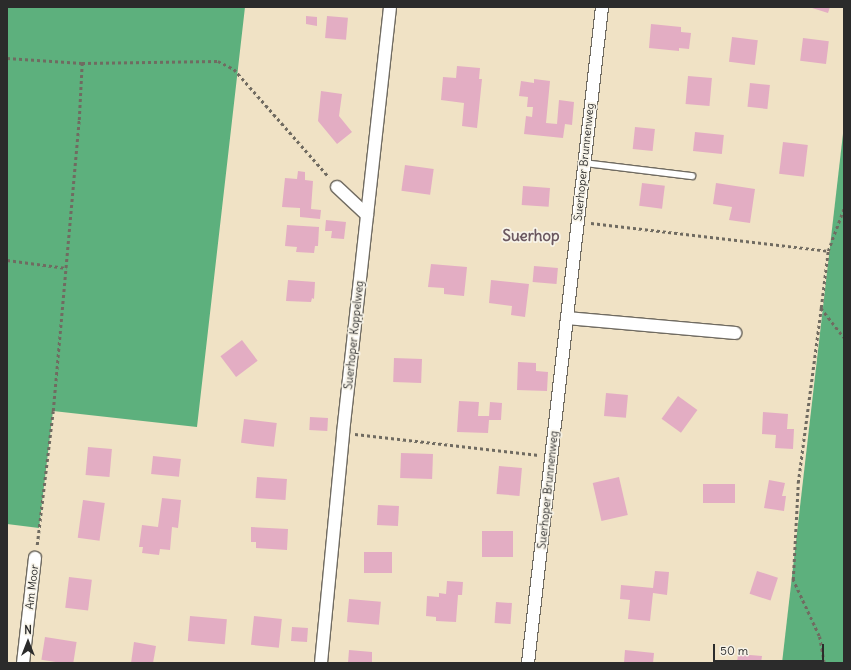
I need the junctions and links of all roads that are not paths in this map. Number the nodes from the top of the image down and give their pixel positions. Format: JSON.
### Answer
{"nodes":[{"id":1,"x":390,"y":7,"type":"edge"},
{"id":2,"x":602,"y":7,"type":"edge"},
{"id":3,"x":584,"y":163,"type":"junction"},
{"id":4,"x":692,"y":176,"type":"dead end"},
{"id":5,"x":337,"y":186,"type":"road end"},
{"id":6,"x":367,"y":215,"type":"junction"},
{"id":7,"x":567,"y":318,"type":"junction"},
{"id":8,"x":735,"y":333,"type":"dead end"},
{"id":9,"x":35,"y":558,"type":"road end"},
{"id":10,"x":23,"y":663,"type":"edge"},
{"id":11,"x":321,"y":663,"type":"edge"},
{"id":12,"x":528,"y":663,"type":"edge"}],
"edges":[{"from":1,"to":6,"type":"street","name":"Suerhoper Koppelweg"},
{"from":2,"to":3,"type":"street","name":"Suerhoper Brunnenweg"},
{"from":3,"to":4,"type":"lane"},
{"from":3,"to":7,"type":"street","name":"Suerhoper Brunnenweg"},
{"from":5,"to":6,"type":"street"},
{"from":6,"to":11,"type":"street","name":"Suerhoper Koppelweg"},
{"from":7,"to":8,"type":"street"},
{"from":7,"to":12,"type":"street","name":"Suerhoper Brunnenweg"},
{"from":9,"to":10,"type":"street","name":"Am Moor"}]}
